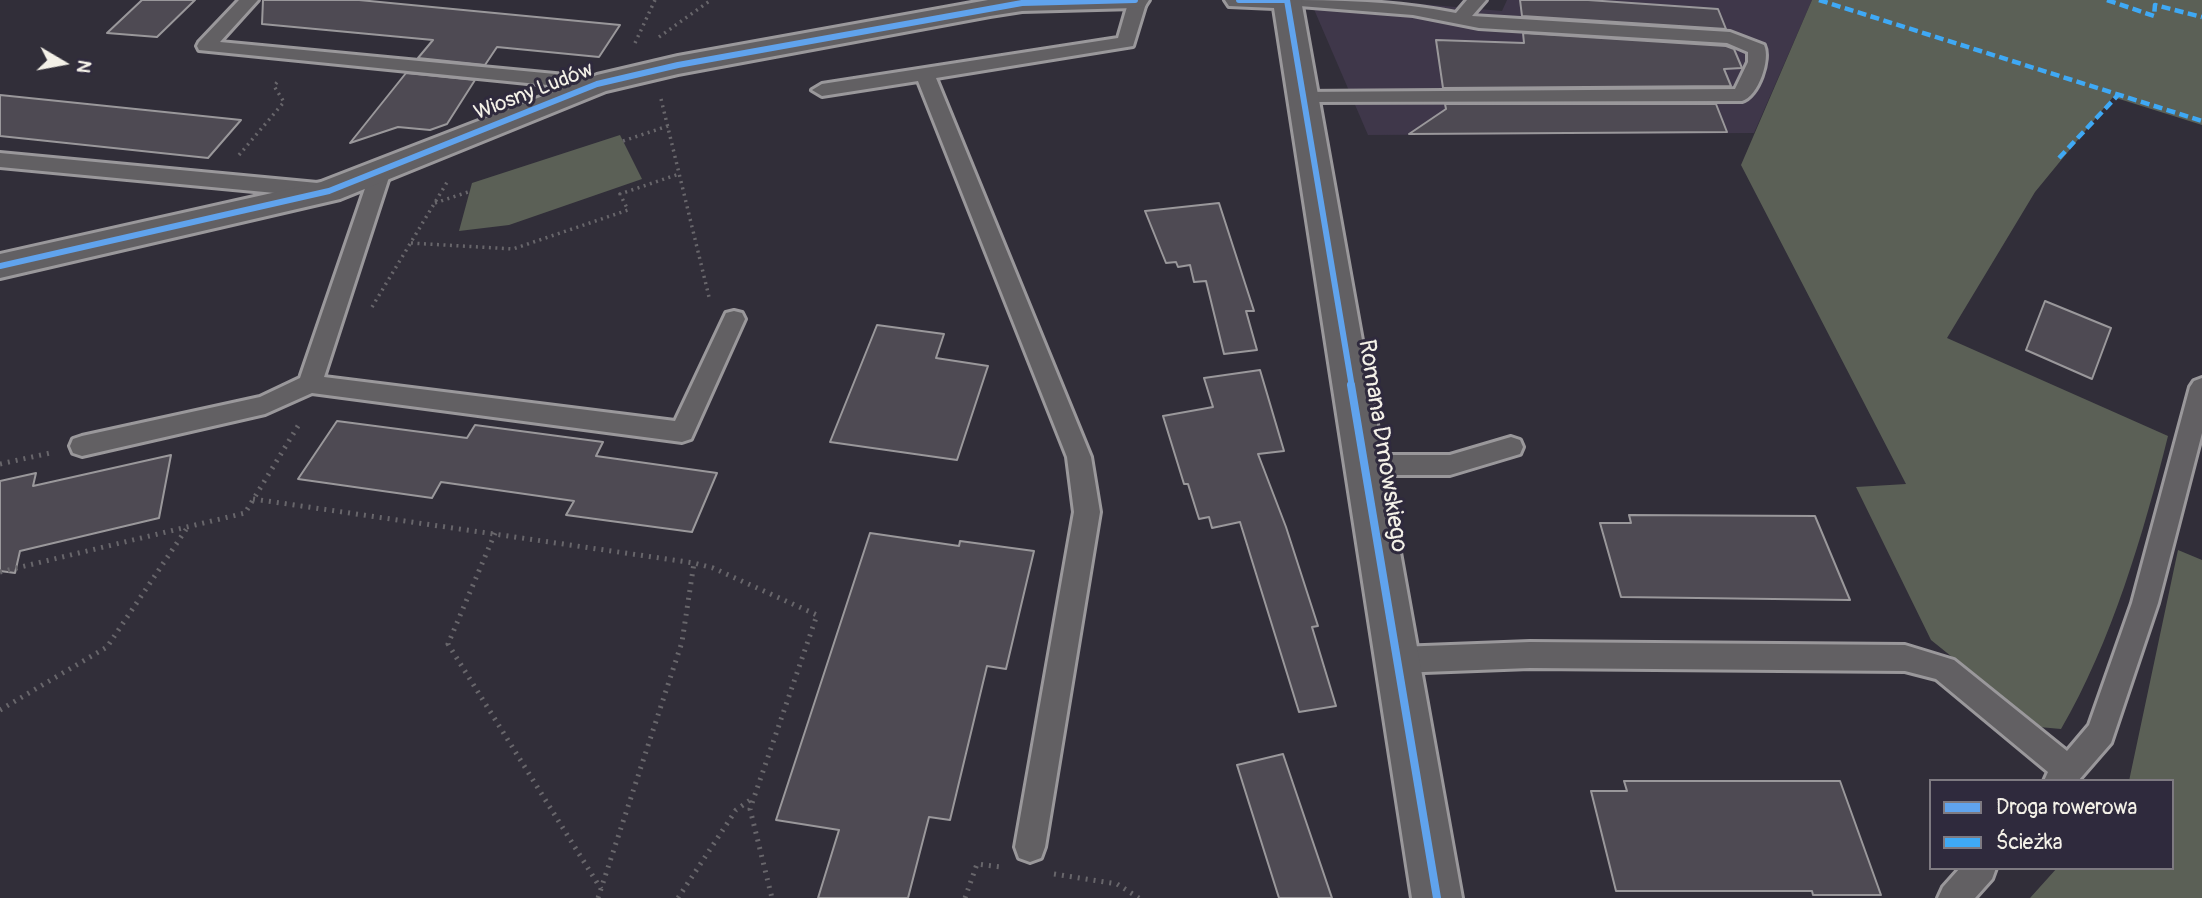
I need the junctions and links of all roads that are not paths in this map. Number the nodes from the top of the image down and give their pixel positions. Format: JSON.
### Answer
{"nodes":[{"id":1,"x":249,"y":0,"type":"edge"},
{"id":2,"x":1137,"y":0,"type":"edge"},
{"id":3,"x":1240,"y":0,"type":"edge"},
{"id":4,"x":1287,"y":0,"type":"edge"},
{"id":5,"x":1477,"y":0,"type":"edge"},
{"id":6,"x":1022,"y":2,"type":"edge"},
{"id":7,"x":1460,"y":19,"type":"junction"},
{"id":8,"x":925,"y":74,"type":"junction"},
{"id":9,"x":597,"y":85,"type":"junction"},
{"id":10,"x":822,"y":90,"type":"dead end"},
{"id":11,"x":1305,"y":96,"type":"junction"},
{"id":12,"x":0,"y":160,"type":"edge"},
{"id":13,"x":381,"y":170,"type":"junction"},
{"id":14,"x":329,"y":191,"type":"junction"},
{"id":15,"x":0,"y":266,"type":"edge"},
{"id":16,"x":734,"y":319,"type":"road end"},
{"id":17,"x":310,"y":384,"type":"junction"},
{"id":18,"x":2202,"y":387,"type":"edge"},
{"id":19,"x":82,"y":446,"type":"road end"},
{"id":20,"x":1511,"y":447,"type":"dead end"},
{"id":21,"x":1366,"y":465,"type":"junction"},
{"id":22,"x":1398,"y":660,"type":"junction"},
{"id":23,"x":2064,"y":775,"type":"edge"},
{"id":24,"x":1028,"y":859,"type":"road end"},
{"id":25,"x":1978,"y":870,"type":"edge"},
{"id":26,"x":1437,"y":898,"type":"edge"},
{"id":27,"x":1954,"y":898,"type":"edge"}],
"edges":[{"from":1,"to":9,"type":"lane"},
{"from":2,"to":6,"type":"street","name":"Wiosny Ludów"},
{"from":2,"to":8,"type":"lane"},
{"from":3,"to":4,"type":"street"},
{"from":4,"to":7,"type":"lane"},
{"from":4,"to":11,"type":"street","name":"Romana Dmowskiego"},
{"from":5,"to":7,"type":"lane"},
{"from":6,"to":9,"type":"street","name":"Wiosny Ludów"},
{"from":7,"to":11,"type":"lane"},
{"from":8,"to":10,"type":"lane"},
{"from":8,"to":24,"type":"lane"},
{"from":9,"to":13,"type":"street","name":"Wiosny Ludów"},
{"from":11,"to":21,"type":"street","name":"Romana Dmowskiego"},
{"from":12,"to":14,"type":"lane"},
{"from":13,"to":14,"type":"street","name":"Wiosny Ludów"},
{"from":13,"to":17,"type":"lane"},
{"from":14,"to":15,"type":"street","name":"Wiosny Ludów"},
{"from":16,"to":17,"type":"lane"},
{"from":17,"to":19,"type":"lane"},
{"from":18,"to":23,"type":"lane"},
{"from":20,"to":21,"type":"lane"},
{"from":21,"to":22,"type":"street","name":"Romana Dmowskiego"},
{"from":22,"to":23,"type":"lane"},
{"from":22,"to":26,"type":"street","name":"Romana Dmowskiego"},
{"from":25,"to":27,"type":"lane"}]}
